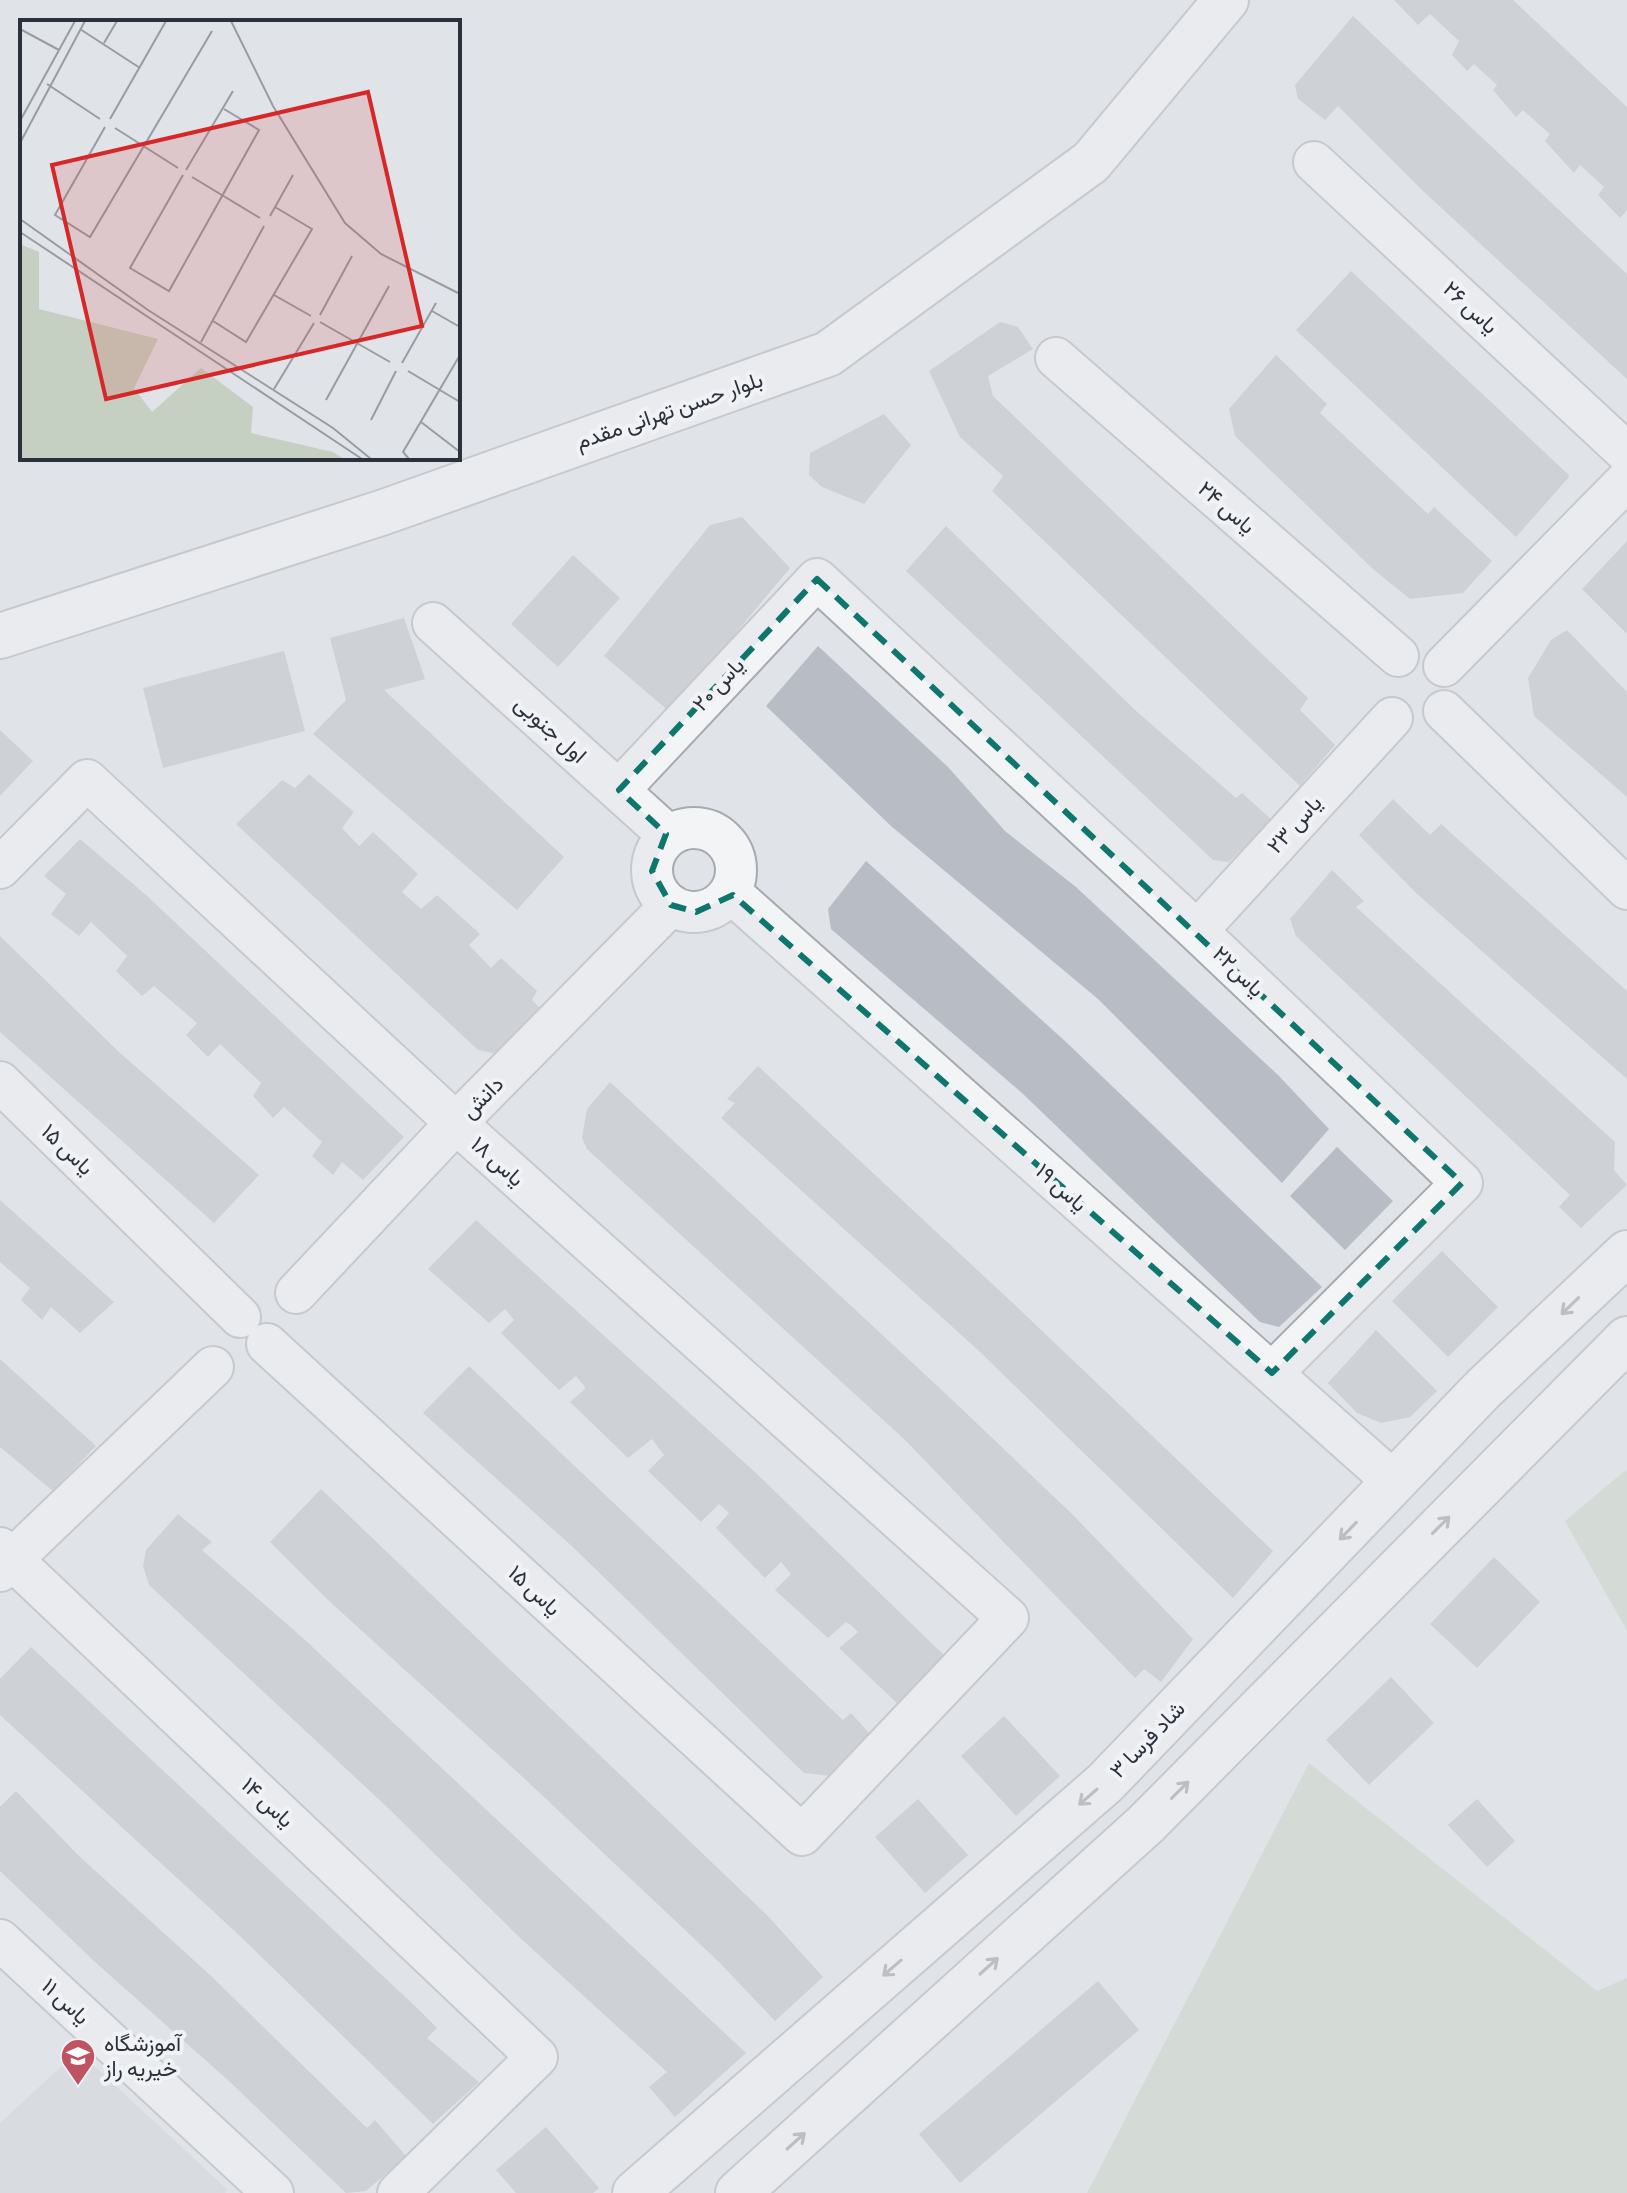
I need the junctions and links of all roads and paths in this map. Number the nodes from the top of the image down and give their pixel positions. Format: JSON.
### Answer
{"nodes":[{"id":1,"x":1226,"y":0,"type":"edge"},
{"id":2,"x":1314,"y":162,"type":"dead end"},
{"id":3,"x":1056,"y":358,"type":"dead end"},
{"id":4,"x":1627,"y":453,"type":"edge"},
{"id":5,"x":1627,"y":480,"type":"edge"},
{"id":6,"x":817,"y":579,"type":"joint"},
{"id":7,"x":433,"y":623,"type":"dead end"},
{"id":8,"x":0,"y":636,"type":"edge"},
{"id":9,"x":1398,"y":656,"type":"junction"},
{"id":10,"x":1444,"y":666,"type":"junction"},
{"id":11,"x":1444,"y":711,"type":"junction"},
{"id":12,"x":1392,"y":718,"type":"junction"},
{"id":13,"x":619,"y":790,"type":"junction"},
{"id":14,"x":669,"y":836,"type":"junction"},
{"id":15,"x":0,"y":868,"type":"edge"},
{"id":16,"x":1627,"y":889,"type":"edge"},
{"id":17,"x":730,"y":892,"type":"junction"},
{"id":18,"x":671,"y":905,"type":"junction"},
{"id":19,"x":1197,"y":931,"type":"junction"},
{"id":20,"x":0,"y":1082,"type":"edge"},
{"id":21,"x":456,"y":1123,"type":"junction"},
{"id":22,"x":1627,"y":1253,"type":"edge"},
{"id":23,"x":254,"y":1331,"type":"junction"},
{"id":24,"x":1627,"y":1339,"type":"edge"},
{"id":25,"x":1272,"y":1373,"type":"junction"},
{"id":26,"x":1483,"y":1389,"type":"junction"},
{"id":27,"x":1529,"y":1436,"type":"junction"},
{"id":28,"x":1394,"y":1482,"type":"junction"},
{"id":29,"x":4,"y":1559,"type":"edge"},
{"id":30,"x":802,"y":1835,"type":"joint"},
{"id":31,"x":0,"y":1940,"type":"edge"},
{"id":32,"x":273,"y":2193,"type":"edge"},
{"id":33,"x":398,"y":2193,"type":"edge"},
{"id":34,"x":635,"y":2193,"type":"edge"},
{"id":35,"x":738,"y":2193,"type":"edge"}],
"edges":[{"from":1,"to":8,"type":"street","name":"بلوار حسن تهرانی مقدم"},
{"from":2,"to":4,"type":"street","name":"یاس ۲۶"},
{"from":3,"to":9,"type":"street","name":"یاس ۲۴"},
{"from":5,"to":10,"type":"street"},
{"from":6,"to":13,"type":"street","name":"یاس ۲۰"},
{"from":6,"to":19,"type":"street","name":"یاس۲۲"},
{"from":7,"to":13,"type":"street","name":"اول جنوبی"},
{"from":9,"to":10,"type":"street"},
{"from":9,"to":12,"type":"street"},
{"from":10,"to":11,"type":"street"},
{"from":11,"to":12,"type":"street"},
{"from":11,"to":16,"type":"street"},
{"from":12,"to":19,"type":"street","name":"یاس ۲۳"},
{"from":13,"to":14,"type":"street","name":"اول جنوبی"},
{"from":14,"to":17,"type":"street"},
{"from":14,"to":18,"type":"street"},
{"from":15,"to":21,"type":"street","name":"یاس ۱۸"},
{"from":17,"to":18,"type":"street"},
{"from":17,"to":25,"type":"street","name":"یاس ۱۹"},
{"from":18,"to":21,"type":"street","name":"دانش"},
{"from":19,"to":25,"type":"street","name":"یاس۲۲"},
{"from":20,"to":23,"type":"street","name":"یاس ۱۵"},
{"from":21,"to":23,"type":"street","name":"دانش"},
{"from":21,"to":30,"type":"street","name":"یاس ۱۸"},
{"from":22,"to":26,"type":"street","name":"شاد فرسا ۳","one_way":true},
{"from":23,"to":29,"type":"street"},
{"from":23,"to":30,"type":"street","name":"یاس ۱۵"},
{"from":24,"to":27,"type":"street"},
{"from":25,"to":28,"type":"street","name":"یاس ۱۹"},
{"from":26,"to":27,"type":"street"},
{"from":26,"to":28,"type":"street","name":"شاد فرسا ۳"},
{"from":35,"to":27,"type":"street","one_way":true},
{"from":28,"to":34,"type":"street","name":"شاد فرسا ۳","one_way":true},
{"from":29,"to":33,"type":"street","name":"یاس ۱۴"},
{"from":31,"to":32,"type":"street","name":"یاس ۱۱"}]}
